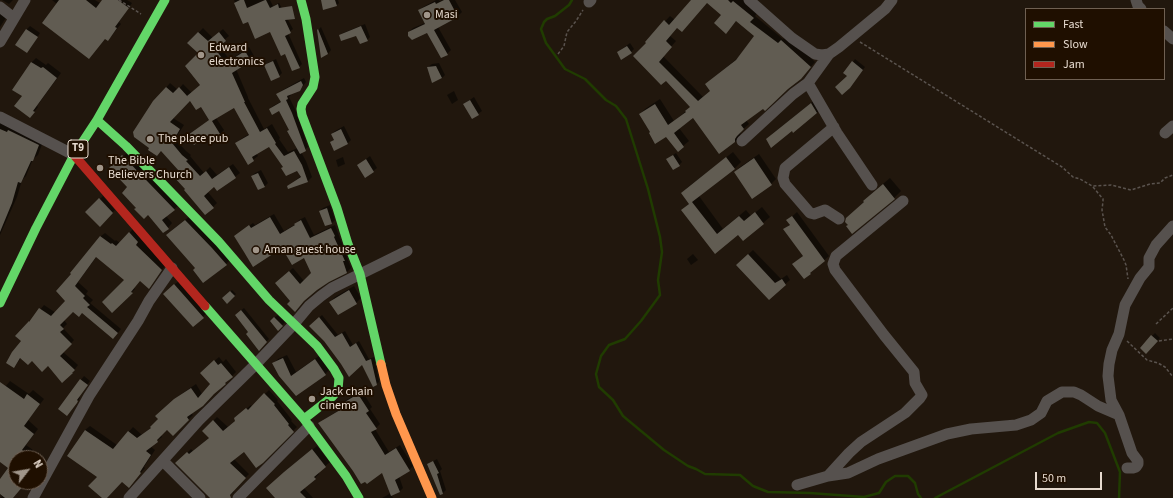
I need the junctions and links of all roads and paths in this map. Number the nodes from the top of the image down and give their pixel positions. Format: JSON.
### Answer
{"nodes":[{"id":1,"x":25,"y":0,"type":"edge"},
{"id":2,"x":119,"y":0,"type":"edge"},
{"id":3,"x":165,"y":0,"type":"edge"},
{"id":4,"x":301,"y":0,"type":"edge"},
{"id":5,"x":749,"y":0,"type":"edge"},
{"id":6,"x":892,"y":0,"type":"edge"},
{"id":7,"x":590,"y":1,"type":"edge"},
{"id":8,"x":0,"y":8,"type":"edge"},
{"id":9,"x":14,"y":18,"type":"junction"},
{"id":10,"x":153,"y":22,"type":"junction"},
{"id":11,"x":1165,"y":32,"type":"edge"},
{"id":12,"x":852,"y":37,"type":"junction"},
{"id":13,"x":1173,"y":39,"type":"edge"},
{"id":14,"x":0,"y":42,"type":"edge"},
{"id":15,"x":558,"y":54,"type":"dead end"},
{"id":16,"x":829,"y":54,"type":"junction"},
{"id":17,"x":808,"y":83,"type":"junction"},
{"id":18,"x":0,"y":117,"type":"edge"},
{"id":19,"x":97,"y":120,"type":"junction"},
{"id":20,"x":834,"y":127,"type":"junction"},
{"id":21,"x":742,"y":141,"type":"dead end"},
{"id":22,"x":74,"y":155,"type":"junction"},
{"id":23,"x":1173,"y":174,"type":"edge"},
{"id":24,"x":872,"y":185,"type":"dead end"},
{"id":25,"x":1093,"y":187,"type":"junction"},
{"id":26,"x":903,"y":201,"type":"dead end"},
{"id":27,"x":839,"y":220,"type":"dead end"},
{"id":28,"x":1173,"y":226,"type":"edge"},
{"id":29,"x":407,"y":251,"type":"dead end"},
{"id":30,"x":172,"y":268,"type":"junction"},
{"id":31,"x":360,"y":274,"type":"junction"},
{"id":32,"x":1133,"y":290,"type":"junction"},
{"id":33,"x":0,"y":303,"type":"edge"},
{"id":34,"x":1173,"y":308,"type":"edge"},
{"id":35,"x":294,"y":324,"type":"junction"},
{"id":36,"x":1156,"y":324,"type":"dead end"},
{"id":37,"x":1119,"y":335,"type":"junction"},
{"id":38,"x":1173,"y":339,"type":"edge"},
{"id":39,"x":1159,"y":341,"type":"dead end"},
{"id":40,"x":256,"y":364,"type":"junction"},
{"id":41,"x":1173,"y":377,"type":"edge"},
{"id":42,"x":1119,"y":415,"type":"junction"},
{"id":43,"x":306,"y":423,"type":"junction"},
{"id":44,"x":163,"y":461,"type":"junction"},
{"id":45,"x":1127,"y":468,"type":"dead end"},
{"id":46,"x":828,"y":476,"type":"junction"},
{"id":47,"x":797,"y":486,"type":"dead end"},
{"id":48,"x":357,"y":497,"type":"edge"},
{"id":49,"x":33,"y":498,"type":"edge"},
{"id":50,"x":129,"y":498,"type":"edge"},
{"id":51,"x":200,"y":498,"type":"edge"},
{"id":52,"x":238,"y":498,"type":"edge"},
{"id":53,"x":432,"y":498,"type":"edge"}],
"edges":[{"from":1,"to":9,"type":"street"},
{"from":2,"to":10,"type":"path"},
{"from":3,"to":10,"type":"main road","number":"T9"},
{"from":4,"to":31,"type":"main road"},
{"from":5,"to":16,"type":"street"},
{"from":6,"to":12,"type":"street"},
{"from":7,"to":15,"type":"path"},
{"from":8,"to":9,"type":"street"},
{"from":9,"to":14,"type":"street"},
{"from":10,"to":19,"type":"main road","number":"T9"},
{"from":11,"to":13,"type":"street"},
{"from":12,"to":16,"type":"street"},
{"from":12,"to":25,"type":"path"},
{"from":16,"to":17,"type":"street"},
{"from":17,"to":20,"type":"street"},
{"from":17,"to":21,"type":"street"},
{"from":18,"to":22,"type":"street"},
{"from":19,"to":22,"type":"main road","number":"T9"},
{"from":19,"to":35,"type":"main road"},
{"from":20,"to":24,"type":"street"},
{"from":20,"to":27,"type":"street"},
{"from":22,"to":30,"type":"main road"},
{"from":22,"to":33,"type":"main road","number":"T9"},
{"from":23,"to":25,"type":"path"},
{"from":25,"to":32,"type":"path"},
{"from":26,"to":46,"type":"street"},
{"from":28,"to":32,"type":"street"},
{"from":29,"to":31,"type":"street"},
{"from":30,"to":40,"type":"main road"},
{"from":30,"to":49,"type":"street"},
{"from":31,"to":35,"type":"street"},
{"from":31,"to":53,"type":"main road"},
{"from":32,"to":37,"type":"street"},
{"from":34,"to":36,"type":"path"},
{"from":35,"to":40,"type":"street"},
{"from":35,"to":43,"type":"main road"},
{"from":37,"to":41,"type":"path"},
{"from":37,"to":42,"type":"street"},
{"from":38,"to":39,"type":"path"},
{"from":40,"to":43,"type":"main road"},
{"from":40,"to":44,"type":"street"},
{"from":42,"to":45,"type":"street"},
{"from":42,"to":46,"type":"street"},
{"from":43,"to":48,"type":"main road"},
{"from":43,"to":52,"type":"street"},
{"from":44,"to":50,"type":"street"},
{"from":44,"to":51,"type":"street"},
{"from":46,"to":47,"type":"street"}]}
